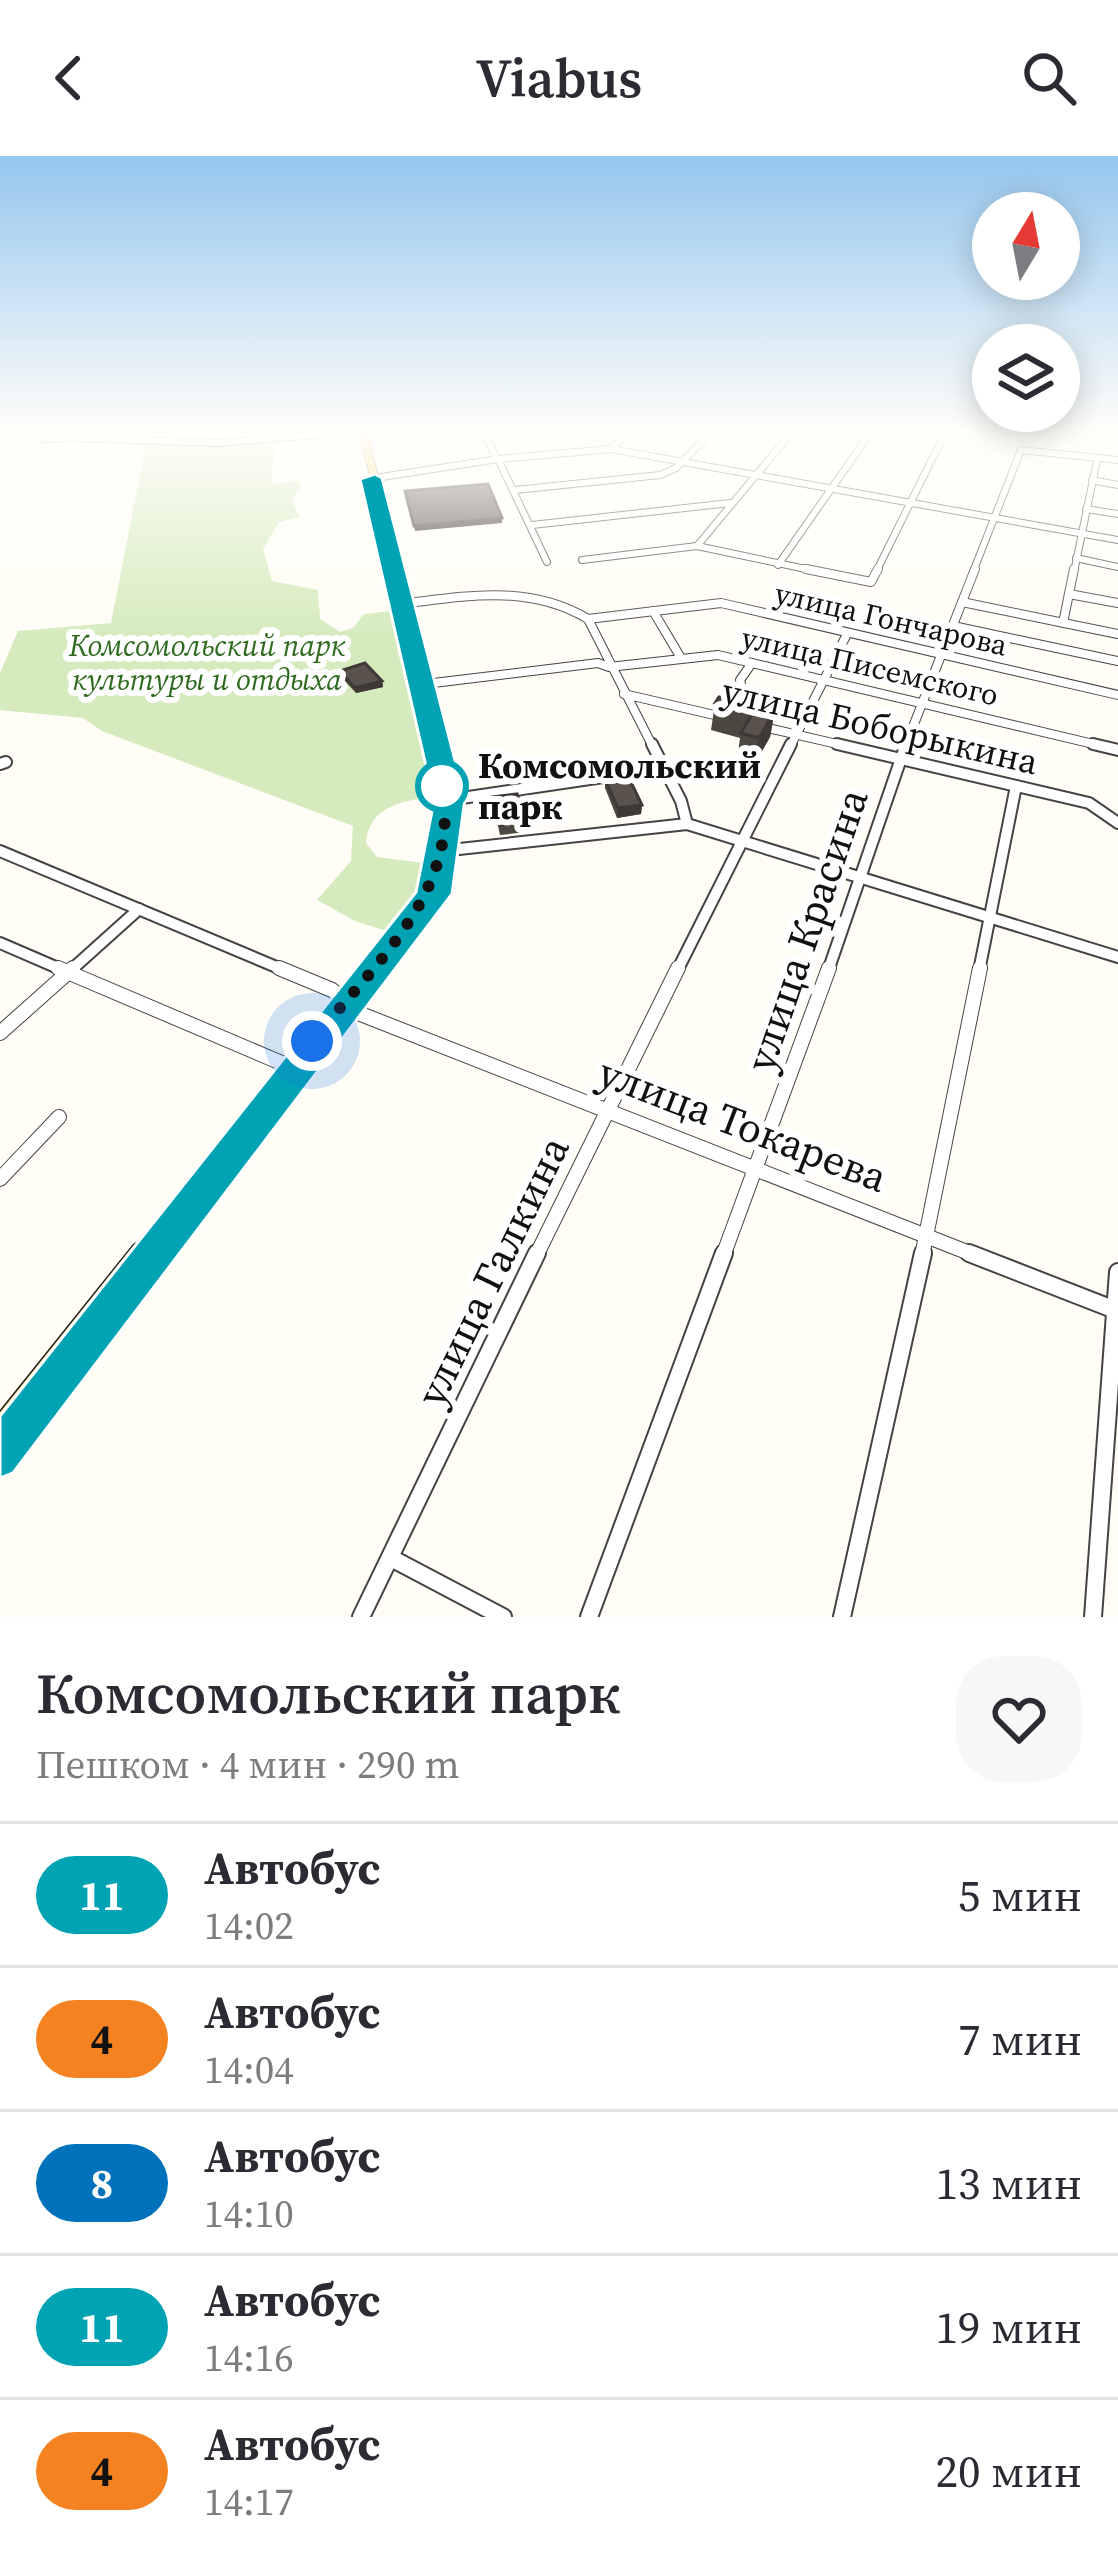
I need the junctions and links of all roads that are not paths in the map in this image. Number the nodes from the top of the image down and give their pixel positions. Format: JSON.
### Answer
{"nodes":[{"id":1,"x":376,"y":500,"type":"edge"},
{"id":2,"x":378,"y":500,"type":"edge"},
{"id":3,"x":520,"y":500,"type":"edge"},
{"id":4,"x":733,"y":500,"type":"edge"},
{"id":5,"x":824,"y":500,"type":"edge"},
{"id":6,"x":902,"y":500,"type":"edge"},
{"id":7,"x":1003,"y":500,"type":"edge"},
{"id":8,"x":1088,"y":500,"type":"edge"},
{"id":9,"x":912,"y":502,"type":"junction"},
{"id":10,"x":730,"y":503,"type":"junction"},
{"id":11,"x":1086,"y":508,"type":"junction"},
{"id":12,"x":1118,"y":514,"type":"edge"},
{"id":13,"x":997,"y":518,"type":"junction"},
{"id":14,"x":532,"y":525,"type":"junction"},
{"id":15,"x":1080,"y":533,"type":"junction"},
{"id":16,"x":1118,"y":540,"type":"edge"},
{"id":17,"x":697,"y":546,"type":"junction"},
{"id":18,"x":1076,"y":558,"type":"junction"},
{"id":19,"x":582,"y":560,"type":"dead end"},
{"id":20,"x":547,"y":562,"type":"dead end"},
{"id":21,"x":778,"y":566,"type":"junction"},
{"id":22,"x":1118,"y":567,"type":"edge"},
{"id":23,"x":1069,"y":594,"type":"junction"},
{"id":24,"x":962,"y":602,"type":"junction"},
{"id":25,"x":408,"y":603,"type":"junction"},
{"id":26,"x":1118,"y":604,"type":"edge"},
{"id":27,"x":653,"y":611,"type":"junction"},
{"id":28,"x":588,"y":619,"type":"junction"},
{"id":29,"x":1064,"y":623,"type":"junction"},
{"id":30,"x":953,"y":626,"type":"junction"},
{"id":31,"x":848,"y":634,"type":"junction"},
{"id":32,"x":1118,"y":634,"type":"edge"},
{"id":33,"x":942,"y":655,"type":"junction"},
{"id":34,"x":681,"y":658,"type":"junction"},
{"id":35,"x":1118,"y":661,"type":"edge"},
{"id":36,"x":752,"y":663,"type":"junction"},
{"id":37,"x":609,"y":667,"type":"junction"},
{"id":38,"x":824,"y":679,"type":"junction"},
{"id":39,"x":425,"y":684,"type":"junction"},
{"id":40,"x":624,"y":694,"type":"junction"},
{"id":41,"x":1118,"y":695,"type":"edge"},
{"id":42,"x":924,"y":704,"type":"junction"},
{"id":43,"x":717,"y":716,"type":"junction"},
{"id":44,"x":796,"y":735,"type":"junction"},
{"id":45,"x":1118,"y":750,"type":"edge"},
{"id":46,"x":900,"y":759,"type":"junction"},
{"id":47,"x":664,"y":768,"type":"junction"},
{"id":48,"x":1016,"y":786,"type":"junction"},
{"id":49,"x":450,"y":800,"type":"junction"},
{"id":50,"x":1118,"y":823,"type":"edge"},
{"id":51,"x":687,"y":824,"type":"junction"},
{"id":52,"x":742,"y":844,"type":"junction"},
{"id":53,"x":450,"y":850,"type":"junction"},
{"id":54,"x":0,"y":851,"type":"edge"},
{"id":55,"x":862,"y":880,"type":"junction"},
{"id":56,"x":139,"y":909,"type":"junction"},
{"id":57,"x":988,"y":917,"type":"junction"},
{"id":58,"x":0,"y":943,"type":"edge"},
{"id":59,"x":1118,"y":957,"type":"edge"},
{"id":60,"x":69,"y":972,"type":"junction"},
{"id":61,"x":349,"y":1006,"type":"junction"},
{"id":62,"x":0,"y":1034,"type":"edge"},
{"id":63,"x":298,"y":1069,"type":"junction"},
{"id":64,"x":607,"y":1109,"type":"junction"},
{"id":65,"x":59,"y":1117,"type":"dead end"},
{"id":66,"x":757,"y":1168,"type":"junction"},
{"id":67,"x":0,"y":1178,"type":"edge"},
{"id":68,"x":927,"y":1235,"type":"junction"},
{"id":69,"x":1118,"y":1272,"type":"edge"},
{"id":70,"x":1117,"y":1311,"type":"edge"},
{"id":71,"x":0,"y":1429,"type":"edge"},
{"id":72,"x":0,"y":1460,"type":"edge"},
{"id":73,"x":391,"y":1558,"type":"junction"},
{"id":74,"x":361,"y":1617,"type":"edge"},
{"id":75,"x":502,"y":1617,"type":"edge"},
{"id":76,"x":589,"y":1617,"type":"edge"},
{"id":77,"x":842,"y":1617,"type":"edge"},
{"id":78,"x":1093,"y":1617,"type":"edge"}],
"edges":[{"from":1,"to":49,"type":"main road"},
{"from":2,"to":25,"type":"main road"},
{"from":3,"to":14,"type":"street"},
{"from":4,"to":10,"type":"street"},
{"from":5,"to":21,"type":"street"},
{"from":6,"to":9,"type":"street"},
{"from":7,"to":13,"type":"street","name":"улица Красина"},
{"from":8,"to":11,"type":"street"},
{"from":9,"to":13,"type":"street"},
{"from":9,"to":21,"type":"street"},
{"from":10,"to":14,"type":"street"},
{"from":10,"to":17,"type":"street"},
{"from":11,"to":12,"type":"street"},
{"from":11,"to":15,"type":"street"},
{"from":13,"to":15,"type":"street"},
{"from":13,"to":24,"type":"street","name":"улица Красина"},
{"from":14,"to":20,"type":"street"},
{"from":15,"to":16,"type":"street"},
{"from":15,"to":18,"type":"street"},
{"from":17,"to":19,"type":"street"},
{"from":17,"to":21,"type":"street"},
{"from":18,"to":22,"type":"street"},
{"from":18,"to":23,"type":"street"},
{"from":23,"to":26,"type":"street"},
{"from":23,"to":29,"type":"street"},
{"from":24,"to":29,"type":"street"},
{"from":24,"to":30,"type":"street","name":"улица Красина"},
{"from":25,"to":28,"type":"street"},
{"from":25,"to":39,"type":"main road"},
{"from":27,"to":28,"type":"street","name":"улица Гончарова"},
{"from":27,"to":31,"type":"street","name":"улица Гончарова"},
{"from":27,"to":34,"type":"street"},
{"from":28,"to":37,"type":"street"},
{"from":29,"to":32,"type":"street"},
{"from":30,"to":33,"type":"street","name":"улица Красина"},
{"from":30,"to":35,"type":"street"},
{"from":31,"to":33,"type":"street","name":"улица Гончарова"},
{"from":31,"to":38,"type":"street","name":"улица Галкина"},
{"from":33,"to":41,"type":"street","name":"улица Гончарова"},
{"from":33,"to":42,"type":"street","name":"улица Красина"},
{"from":34,"to":36,"type":"street","name":"улица Писемского"},
{"from":34,"to":37,"type":"street","name":"улица Писемского"},
{"from":36,"to":38,"type":"street","name":"улица Писемского"},
{"from":36,"to":43,"type":"street"},
{"from":37,"to":39,"type":"street","name":"улица Писемского"},
{"from":37,"to":40,"type":"street"},
{"from":38,"to":42,"type":"street","name":"улица Писемского"},
{"from":38,"to":44,"type":"street","name":"улица Галкина"},
{"from":39,"to":49,"type":"main road"},
{"from":40,"to":43,"type":"street","name":"улица Боборыкина"},
{"from":40,"to":47,"type":"street"},
{"from":42,"to":45,"type":"street","name":"улица Писемского"},
{"from":42,"to":46,"type":"street","name":"улица Красина"},
{"from":43,"to":44,"type":"street","name":"улица Боборыкина"},
{"from":44,"to":46,"type":"street","name":"улица Боборыкина"},
{"from":44,"to":52,"type":"street","name":"улица Галкина"},
{"from":46,"to":48,"type":"street","name":"улица Боборыкина"},
{"from":46,"to":55,"type":"street","name":"улица Красина"},
{"from":47,"to":49,"type":"street"},
{"from":47,"to":51,"type":"street"},
{"from":48,"to":50,"type":"street","name":"улица Боборыкина"},
{"from":48,"to":57,"type":"street"},
{"from":49,"to":53,"type":"main road"},
{"from":49,"to":61,"type":"main road"},
{"from":51,"to":52,"type":"street"},
{"from":51,"to":53,"type":"street"},
{"from":52,"to":55,"type":"street"},
{"from":52,"to":64,"type":"street","name":"улица Галкина"},
{"from":53,"to":61,"type":"main road"},
{"from":54,"to":56,"type":"street","name":"улица Токарева"},
{"from":55,"to":57,"type":"street"},
{"from":55,"to":66,"type":"street","name":"улица Красина"},
{"from":56,"to":60,"type":"street"},
{"from":56,"to":61,"type":"street","name":"улица Токарева"},
{"from":57,"to":59,"type":"street"},
{"from":57,"to":68,"type":"street"},
{"from":58,"to":60,"type":"street"},
{"from":60,"to":62,"type":"street"},
{"from":60,"to":63,"type":"street"},
{"from":61,"to":63,"type":"main road"},
{"from":61,"to":64,"type":"street","name":"улица Токарева"},
{"from":63,"to":71,"type":"main road"},
{"from":63,"to":72,"type":"main road"},
{"from":64,"to":66,"type":"street","name":"улица Токарева"},
{"from":64,"to":73,"type":"street","name":"улица Галкина"},
{"from":65,"to":67,"type":"street"},
{"from":66,"to":68,"type":"street","name":"улица Токарева"},
{"from":66,"to":76,"type":"street","name":"улица Красина"},
{"from":68,"to":70,"type":"street","name":"улица Токарева"},
{"from":68,"to":77,"type":"street"},
{"from":69,"to":70,"type":"street"},
{"from":70,"to":78,"type":"street"},
{"from":73,"to":74,"type":"street","name":"улица Галкина"},
{"from":73,"to":75,"type":"street"}]}
